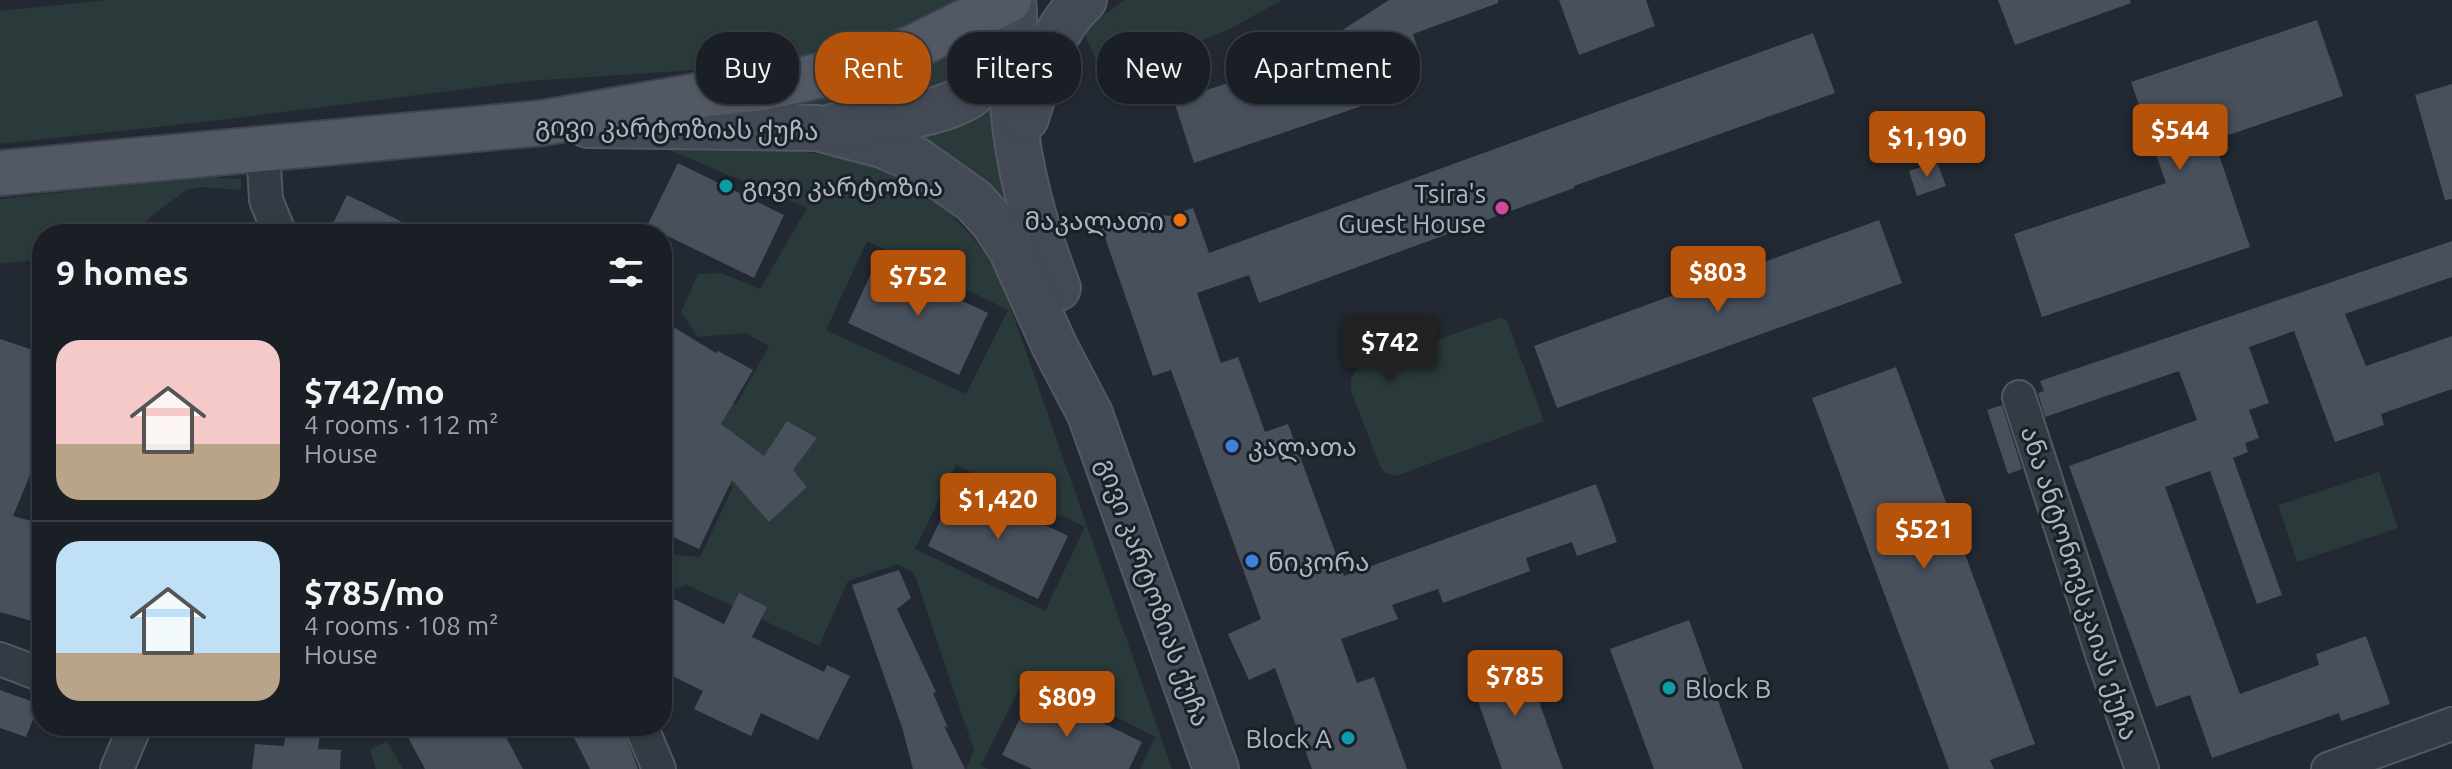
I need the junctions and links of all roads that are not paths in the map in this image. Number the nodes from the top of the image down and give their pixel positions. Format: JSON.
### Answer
{"nodes":[{"id":1,"x":1084,"y":0,"type":"edge"},
{"id":2,"x":1011,"y":13,"type":"edge"},
{"id":3,"x":542,"y":123,"type":"junction"},
{"id":4,"x":817,"y":128,"type":"junction"},
{"id":5,"x":1018,"y":147,"type":"junction"},
{"id":6,"x":263,"y":149,"type":"junction"},
{"id":7,"x":0,"y":173,"type":"edge"},
{"id":8,"x":276,"y":224,"type":"edge"},
{"id":9,"x":2019,"y":397,"type":"dead end"},
{"id":10,"x":1090,"y":414,"type":"junction"},
{"id":11,"x":0,"y":659,"type":"edge"},
{"id":12,"x":32,"y":671,"type":"edge"},
{"id":13,"x":2452,"y":724,"type":"edge"},
{"id":14,"x":131,"y":736,"type":"edge"},
{"id":15,"x":645,"y":736,"type":"edge"},
{"id":16,"x":117,"y":769,"type":"edge"},
{"id":17,"x":659,"y":769,"type":"edge"},
{"id":18,"x":1216,"y":769,"type":"edge"},
{"id":19,"x":2142,"y":769,"type":"edge"},
{"id":20,"x":2328,"y":769,"type":"edge"}],
"edges":[{"from":1,"to":5,"type":"main road"},
{"from":2,"to":3,"type":"main road"},
{"from":2,"to":4,"type":"main road"},
{"from":2,"to":5,"type":"main road","name":"გივი კარტოზიას ქუჩა"},
{"from":3,"to":4,"type":"main road","name":"გივი კარტოზიას ქუჩა"},
{"from":3,"to":6,"type":"main road","name":"გივი კარტოზიას ქუჩა"},
{"from":4,"to":10,"type":"main road","name":"გივი კარტოზიას ქუჩა"},
{"from":5,"to":10,"type":"main road","name":"გივი კარტოზიას ქუჩა"},
{"from":6,"to":7,"type":"main road","name":"გივი კარტოზიას ქუჩა"},
{"from":6,"to":8,"type":"street"},
{"from":9,"to":19,"type":"street","name":"ანა ანტონოვსკაიას ქუჩა"},
{"from":10,"to":18,"type":"main road","name":"გივი კარტოზიას ქუჩა"},
{"from":11,"to":12,"type":"street"},
{"from":13,"to":20,"type":"street"},
{"from":14,"to":16,"type":"street"},
{"from":15,"to":17,"type":"street"}]}
